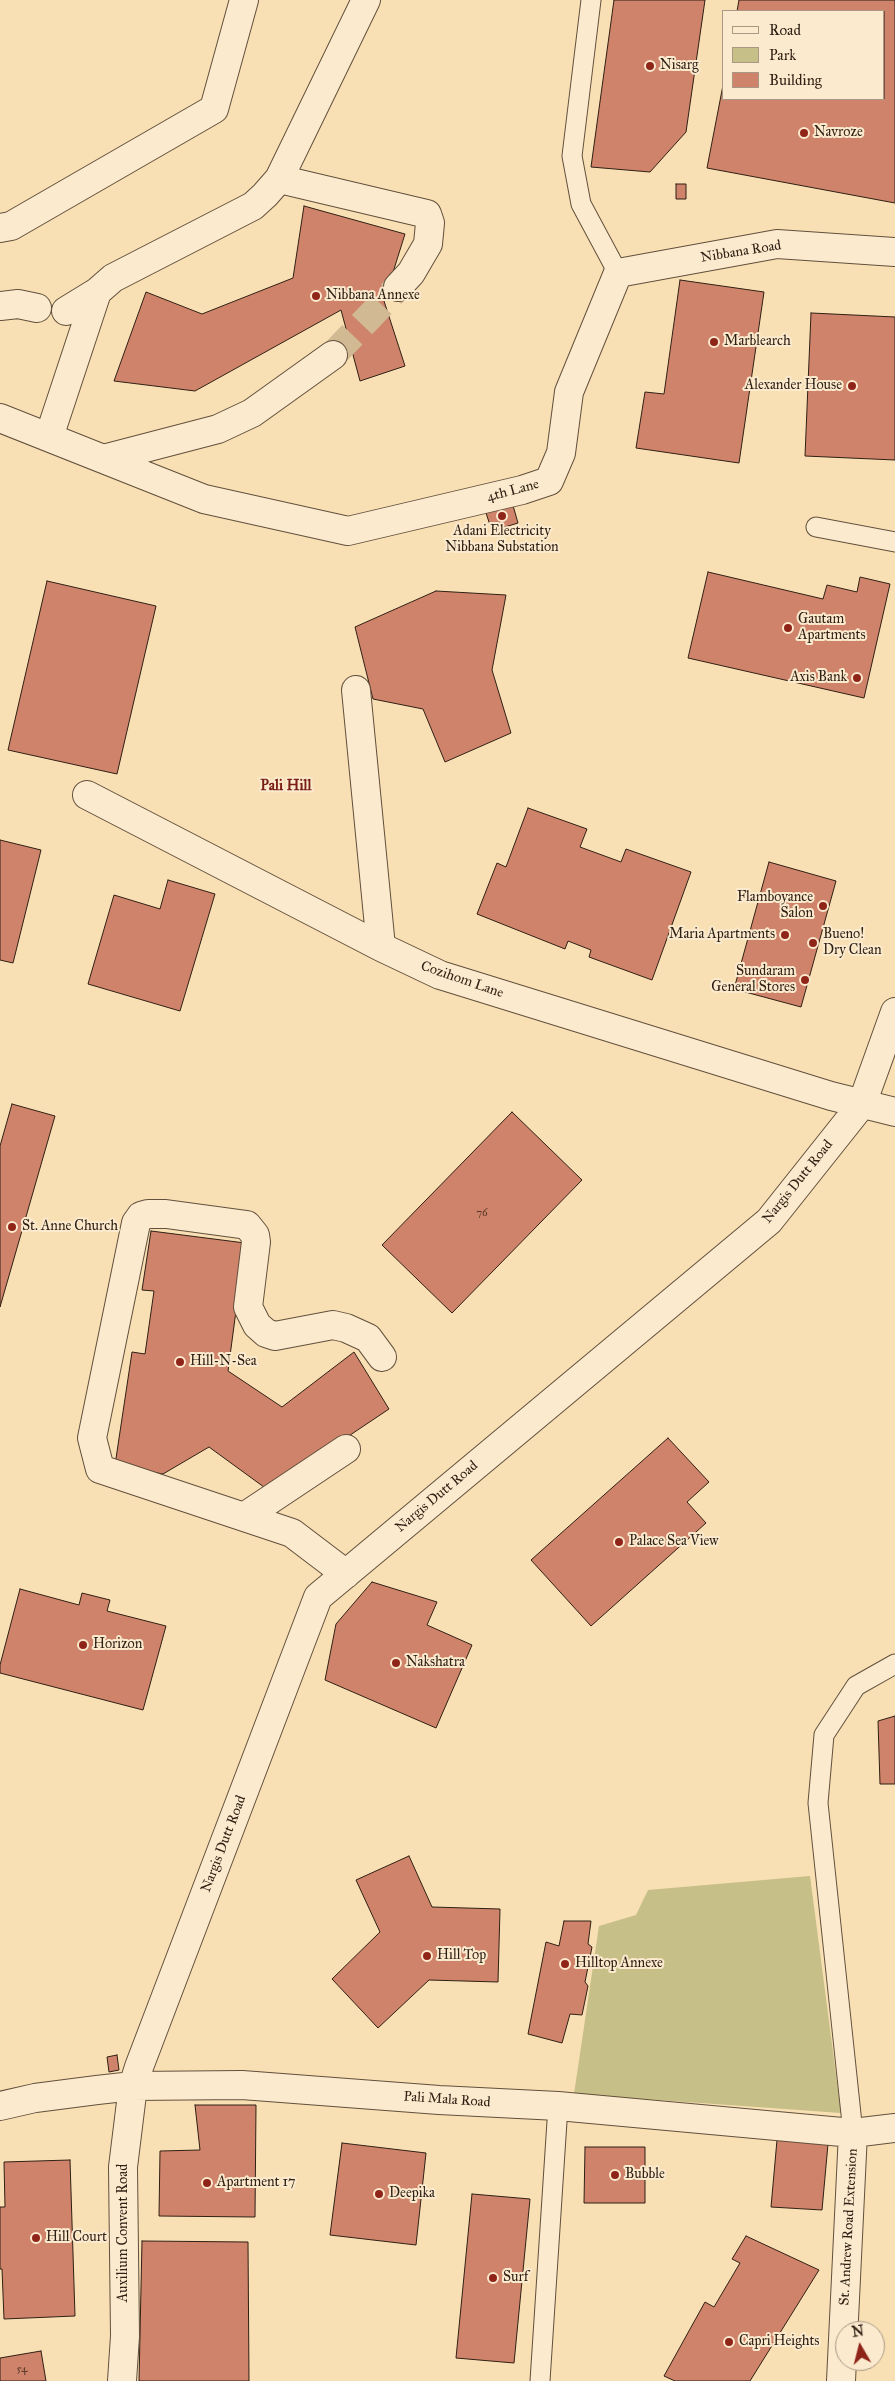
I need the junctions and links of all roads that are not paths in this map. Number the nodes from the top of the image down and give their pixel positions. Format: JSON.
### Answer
{"nodes":[{"id":1,"x":244,"y":0,"type":"edge"},
{"id":2,"x":366,"y":0,"type":"edge"},
{"id":3,"x":591,"y":0,"type":"edge"},
{"id":4,"x":279,"y":179,"type":"junction"},
{"id":5,"x":0,"y":228,"type":"edge"},
{"id":6,"x":895,"y":252,"type":"edge"},
{"id":7,"x":618,"y":272,"type":"junction"},
{"id":8,"x":398,"y":287,"type":"tunnel mouth"},
{"id":9,"x":96,"y":292,"type":"junction"},
{"id":10,"x":0,"y":306,"type":"edge"},
{"id":11,"x":37,"y":308,"type":"dead end"},
{"id":12,"x":66,"y":311,"type":"dead end"},
{"id":13,"x":333,"y":355,"type":"tunnel mouth"},
{"id":14,"x":0,"y":418,"type":"edge"},
{"id":15,"x":48,"y":437,"type":"junction"},
{"id":16,"x":102,"y":459,"type":"junction"},
{"id":17,"x":816,"y":528,"type":"dead end"},
{"id":18,"x":895,"y":542,"type":"edge"},
{"id":19,"x":356,"y":690,"type":"dead end"},
{"id":20,"x":87,"y":795,"type":"dead end"},
{"id":21,"x":381,"y":947,"type":"junction"},
{"id":22,"x":895,"y":1012,"type":"edge"},
{"id":23,"x":884,"y":1070,"type":"edge"},
{"id":24,"x":862,"y":1104,"type":"junction"},
{"id":25,"x":895,"y":1112,"type":"edge"},
{"id":26,"x":382,"y":1357,"type":"dead end"},
{"id":27,"x":346,"y":1448,"type":"dead end"},
{"id":28,"x":244,"y":1517,"type":"junction"},
{"id":29,"x":346,"y":1574,"type":"junction"},
{"id":30,"x":895,"y":1664,"type":"edge"},
{"id":31,"x":133,"y":2086,"type":"junction"},
{"id":32,"x":0,"y":2106,"type":"edge"},
{"id":33,"x":558,"y":2106,"type":"junction"},
{"id":34,"x":895,"y":2128,"type":"edge"},
{"id":35,"x":853,"y":2133,"type":"junction"},
{"id":36,"x":122,"y":2381,"type":"edge"},
{"id":37,"x":540,"y":2381,"type":"edge"},
{"id":38,"x":841,"y":2381,"type":"edge"}],
"edges":[{"from":1,"to":5,"type":"street"},
{"from":2,"to":4,"type":"street"},
{"from":3,"to":7,"type":"lane"},
{"from":4,"to":8,"type":"street"},
{"from":4,"to":9,"type":"street"},
{"from":6,"to":7,"type":"street","name":"Nibbana Road"},
{"from":7,"to":16,"type":"street","name":"4th Lane"},
{"from":9,"to":12,"type":"street"},
{"from":9,"to":15,"type":"street"},
{"from":10,"to":11,"type":"street"},
{"from":13,"to":16,"type":"street"},
{"from":14,"to":15,"type":"street"},
{"from":15,"to":16,"type":"street"},
{"from":17,"to":18,"type":"lane"},
{"from":19,"to":21,"type":"street"},
{"from":20,"to":21,"type":"street","name":"Cozihom Lane"},
{"from":21,"to":24,"type":"street","name":"Cozihom Lane"},
{"from":22,"to":23,"type":"street","name":"Nargis Dutt Road"},
{"from":23,"to":24,"type":"street","name":"Nargis Dutt Road"},
{"from":24,"to":25,"type":"street","name":"Cozihom Lane"},
{"from":24,"to":29,"type":"street","name":"Nargis Dutt Road"},
{"from":26,"to":28,"type":"street"},
{"from":27,"to":28,"type":"street"},
{"from":28,"to":29,"type":"street"},
{"from":29,"to":31,"type":"street","name":"Nargis Dutt Road"},
{"from":30,"to":35,"type":"lane"},
{"from":31,"to":32,"type":"street","name":"Pali Mala Road"},
{"from":31,"to":33,"type":"street","name":"Pali Mala Road"},
{"from":31,"to":36,"type":"street","name":"Auxilium Convent Road"},
{"from":33,"to":35,"type":"street","name":"Pali Mala Road"},
{"from":33,"to":37,"type":"lane"},
{"from":34,"to":35,"type":"street","name":"Pali Mala Road"},
{"from":35,"to":38,"type":"street","name":"St. Andrew Road Extension"}]}
